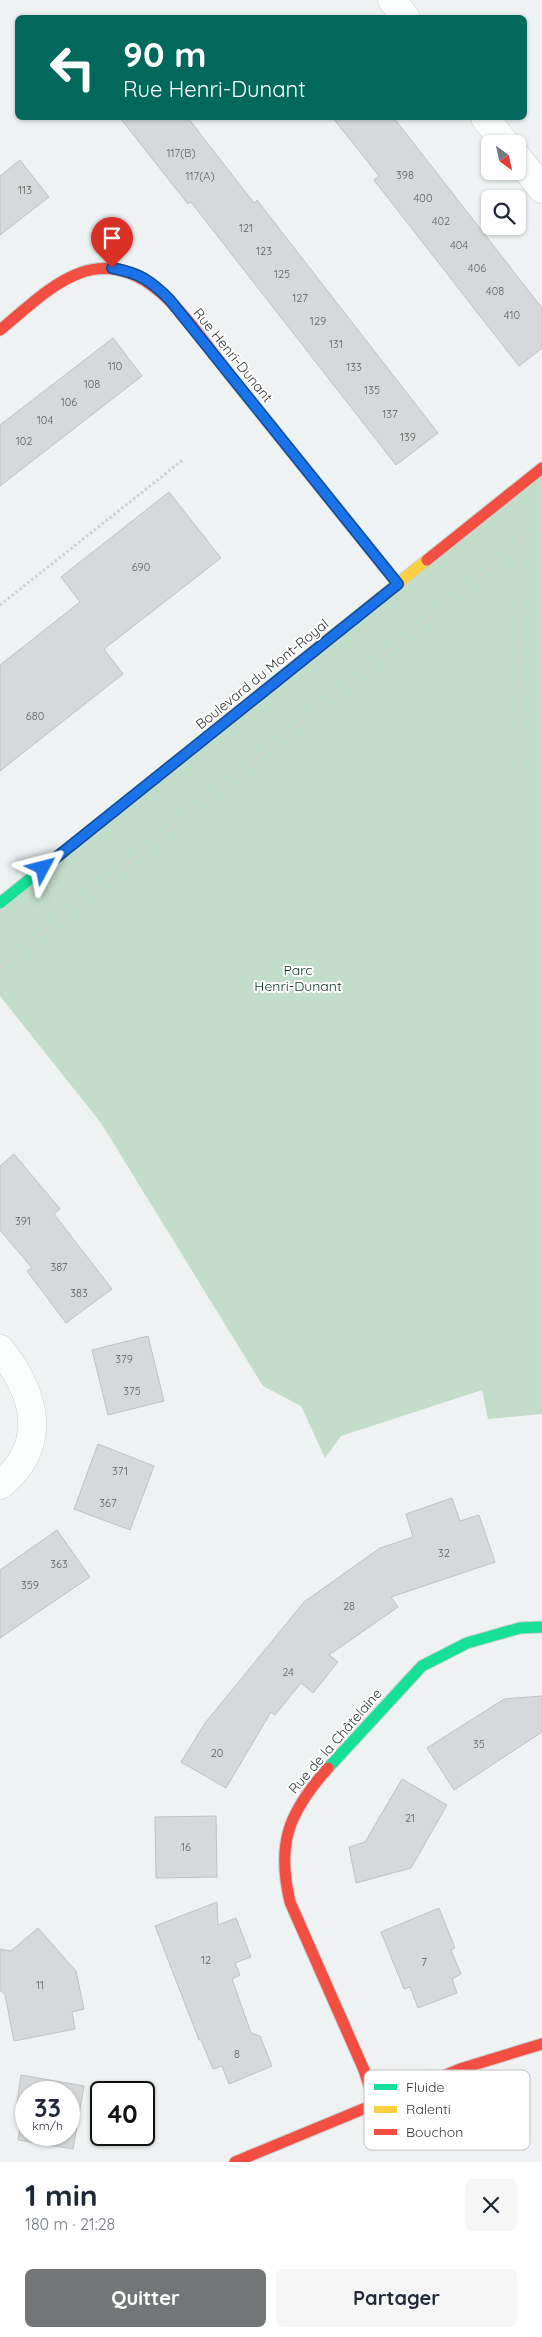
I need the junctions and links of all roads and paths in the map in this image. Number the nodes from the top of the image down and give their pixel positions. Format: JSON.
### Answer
{"nodes":[{"id":1,"x":392,"y":0,"type":"edge"},
{"id":2,"x":404,"y":15,"type":"edge"},
{"id":3,"x":487,"y":120,"type":"edge"},
{"id":4,"x":499,"y":135,"type":"edge"},
{"id":5,"x":526,"y":168,"type":"edge"},
{"id":6,"x":542,"y":189,"type":"edge"},
{"id":7,"x":0,"y":330,"type":"edge"},
{"id":8,"x":184,"y":459,"type":"dead end"},
{"id":9,"x":542,"y":468,"type":"edge"},
{"id":10,"x":510,"y":493,"type":"junction"},
{"id":11,"x":542,"y":526,"type":"edge"},
{"id":12,"x":521,"y":542,"type":"junction"},
{"id":13,"x":398,"y":584,"type":"junction"},
{"id":14,"x":0,"y":605,"type":"edge"},
{"id":15,"x":518,"y":779,"type":"dead end"},
{"id":16,"x":0,"y":902,"type":"edge"},
{"id":17,"x":0,"y":968,"type":"edge"},
{"id":18,"x":0,"y":1349,"type":"edge"},
{"id":19,"x":0,"y":1485,"type":"edge"},
{"id":20,"x":542,"y":1627,"type":"edge"},
{"id":21,"x":542,"y":2044,"type":"edge"},
{"id":22,"x":364,"y":2070,"type":"edge"},
{"id":23,"x":458,"y":2070,"type":"edge"},
{"id":24,"x":364,"y":2109,"type":"edge"},
{"id":25,"x":235,"y":2162,"type":"edge"}],
"edges":[{"from":1,"to":2,"type":"street"},
{"from":3,"to":4,"type":"street"},
{"from":5,"to":6,"type":"street"},
{"from":7,"to":13,"type":"street","name":"Rue Henri-Dunant"},
{"from":8,"to":14,"type":"path"},
{"from":9,"to":10,"type":"street","name":"Boulevard du Mont-Royal"},
{"from":10,"to":12,"type":"path"},
{"from":10,"to":13,"type":"street","name":"Boulevard du Mont-Royal"},
{"from":11,"to":12,"type":"path"},
{"from":12,"to":15,"type":"path"},
{"from":12,"to":17,"type":"path"},
{"from":13,"to":16,"type":"street","name":"Boulevard du Mont-Royal"},
{"from":18,"to":19,"type":"street"},
{"from":20,"to":22,"type":"street","name":"Rue de la Châtelaine"},
{"from":21,"to":23,"type":"street"},
{"from":24,"to":25,"type":"street"}]}
